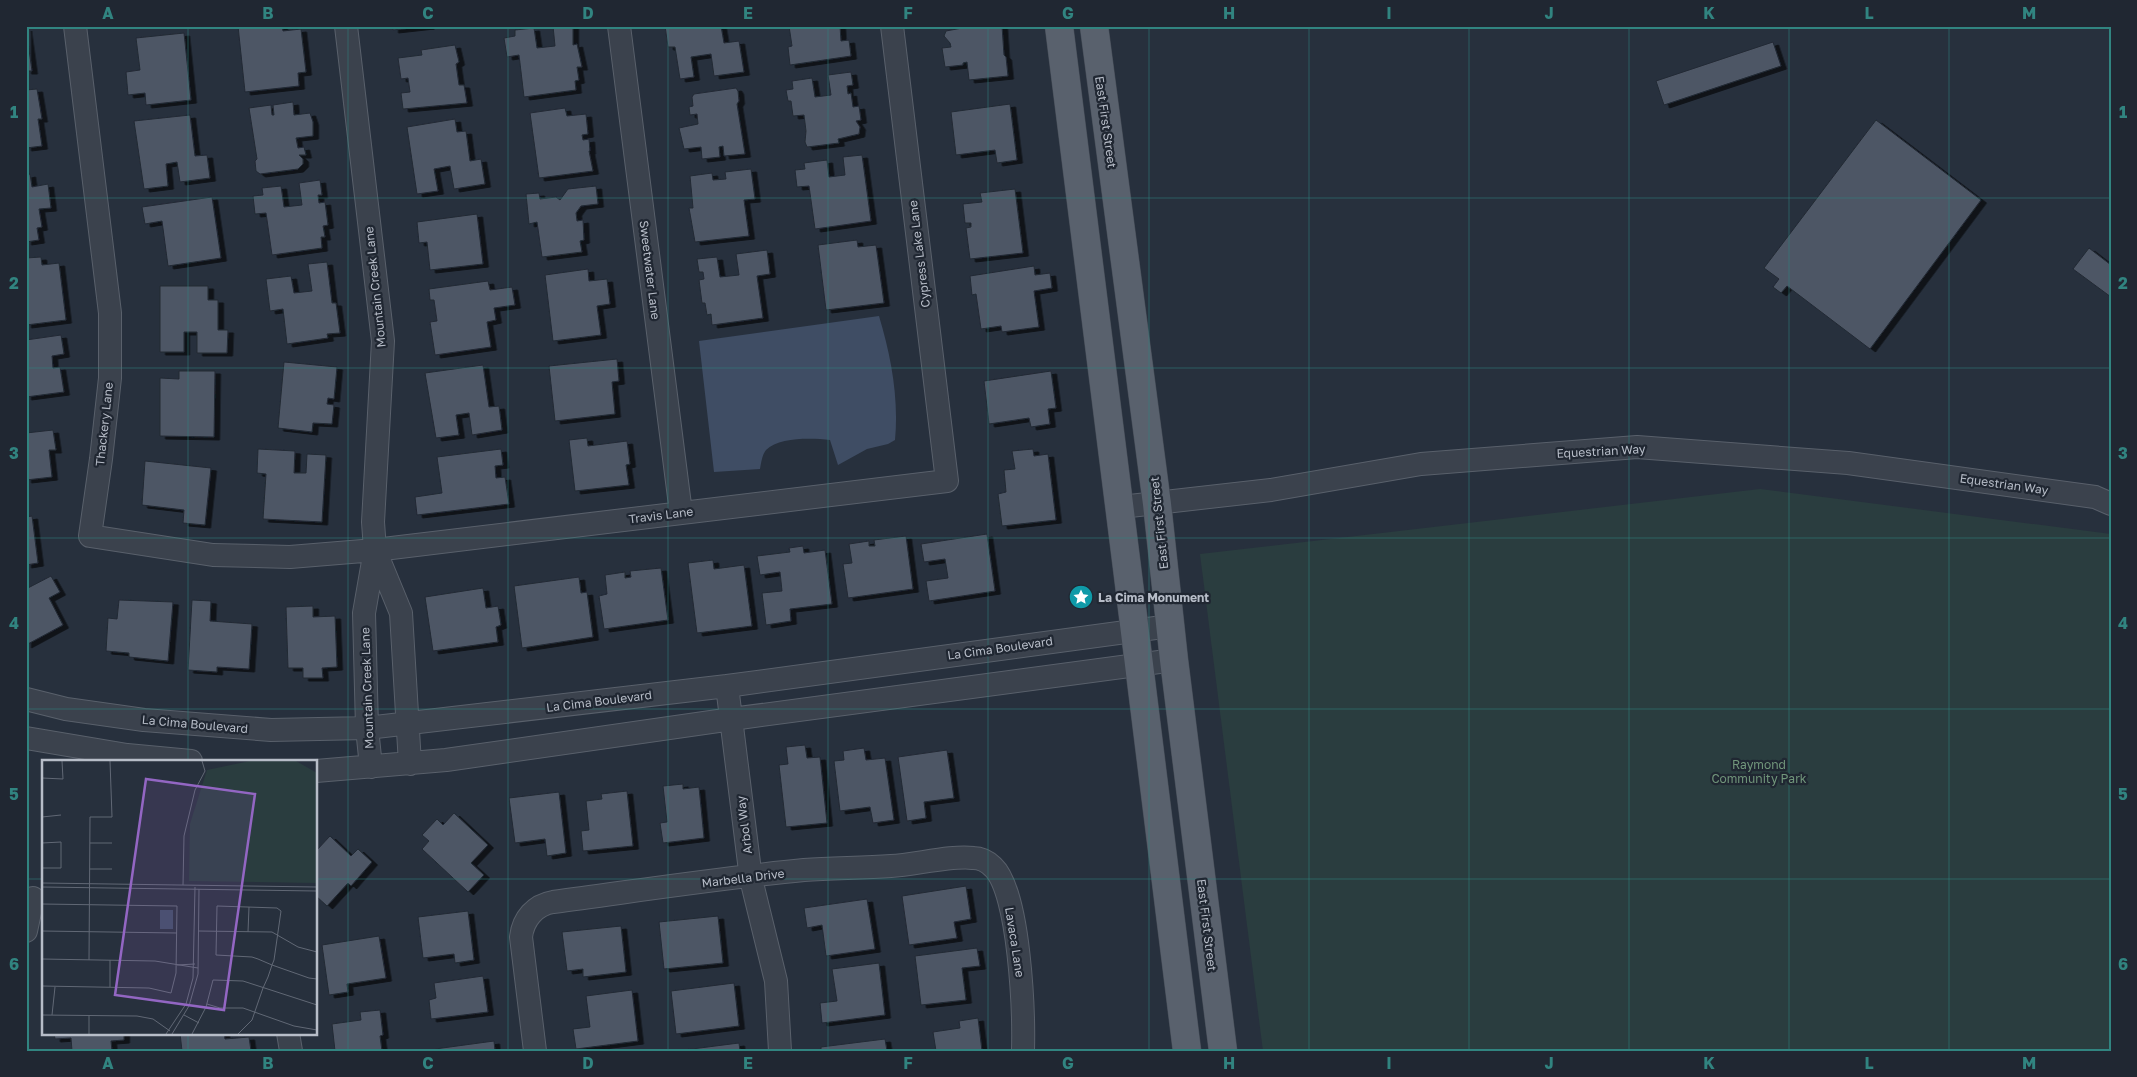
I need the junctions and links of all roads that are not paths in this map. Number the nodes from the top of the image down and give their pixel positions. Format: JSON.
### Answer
{"nodes":[{"id":1,"x":75,"y":26,"type":"edge"},
{"id":2,"x":346,"y":26,"type":"edge"},
{"id":3,"x":619,"y":26,"type":"edge"},
{"id":4,"x":892,"y":26,"type":"edge"},
{"id":5,"x":1059,"y":26,"type":"edge"},
{"id":6,"x":1094,"y":26,"type":"edge"},
{"id":7,"x":947,"y":481,"type":"joint"},
{"id":8,"x":1158,"y":504,"type":"junction"},
{"id":9,"x":2111,"y":504,"type":"edge"},
{"id":10,"x":1121,"y":507,"type":"junction"},
{"id":11,"x":681,"y":513,"type":"junction"},
{"id":12,"x":375,"y":550,"type":"junction"},
{"id":13,"x":1170,"y":626,"type":"junction"},
{"id":14,"x":1134,"y":630,"type":"junction"},
{"id":15,"x":1174,"y":660,"type":"junction"},
{"id":16,"x":1138,"y":666,"type":"junction"},
{"id":17,"x":727,"y":686,"type":"junction"},
{"id":18,"x":26,"y":699,"type":"edge"},
{"id":19,"x":732,"y":719,"type":"junction"},
{"id":20,"x":407,"y":723,"type":"junction"},
{"id":21,"x":367,"y":728,"type":"junction"},
{"id":22,"x":26,"y":738,"type":"edge"},
{"id":23,"x":180,"y":760,"type":"edge"},
{"id":24,"x":410,"y":764,"type":"junction"},
{"id":25,"x":371,"y":767,"type":"junction"},
{"id":26,"x":318,"y":772,"type":"edge"},
{"id":27,"x":966,"y":857,"type":"joint"},
{"id":28,"x":750,"y":877,"type":"junction"},
{"id":29,"x":34,"y":899,"type":"edge"},
{"id":30,"x":26,"y":931,"type":"edge"},
{"id":31,"x":288,"y":1034,"type":"edge"},
{"id":32,"x":290,"y":1051,"type":"edge"},
{"id":33,"x":535,"y":1051,"type":"edge"},
{"id":34,"x":780,"y":1051,"type":"edge"},
{"id":35,"x":1023,"y":1051,"type":"edge"},
{"id":36,"x":1187,"y":1051,"type":"edge"},
{"id":37,"x":1223,"y":1051,"type":"edge"}],
"edges":[{"from":1,"to":12,"type":"street","name":"Thackery Lane"},
{"from":2,"to":12,"type":"street","name":"Mountain Creek Lane"},
{"from":3,"to":11,"type":"street","name":"Sweetwater Lane"},
{"from":4,"to":7,"type":"street","name":"Cypress Lake Lane"},
{"from":5,"to":10,"type":"main road"},
{"from":6,"to":8,"type":"main road","name":"East First Street"},
{"from":7,"to":11,"type":"street","name":"Travis Lane"},
{"from":8,"to":9,"type":"street","name":"Equestrian Way"},
{"from":8,"to":10,"type":"street","name":"Equestrian Way"},
{"from":8,"to":13,"type":"main road","name":"East First Street"},
{"from":10,"to":14,"type":"main road"},
{"from":11,"to":12,"type":"street","name":"Travis Lane"},
{"from":12,"to":20,"type":"street","name":"Mountain Creek Lane"},
{"from":12,"to":21,"type":"street","name":"Mountain Creek Lane"},
{"from":13,"to":14,"type":"street","name":"La Cima Boulevard"},
{"from":13,"to":15,"type":"main road","name":"East First Street"},
{"from":14,"to":16,"type":"main road"},
{"from":14,"to":17,"type":"street","name":"La Cima Boulevard"},
{"from":15,"to":16,"type":"street"},
{"from":15,"to":37,"type":"main road","name":"East First Street"},
{"from":16,"to":19,"type":"street"},
{"from":16,"to":36,"type":"main road"},
{"from":17,"to":19,"type":"street","name":"Arbol Way"},
{"from":17,"to":20,"type":"street","name":"La Cima Boulevard"},
{"from":18,"to":21,"type":"street","name":"La Cima Boulevard"},
{"from":19,"to":24,"type":"street"},
{"from":19,"to":28,"type":"street","name":"Arbol Way"},
{"from":20,"to":21,"type":"street","name":"La Cima Boulevard"},
{"from":20,"to":24,"type":"street","name":"Mountain Creek Lane"},
{"from":21,"to":25,"type":"street","name":"Mountain Creek Lane"},
{"from":22,"to":23,"type":"street"},
{"from":24,"to":25,"type":"street"},
{"from":25,"to":26,"type":"street"},
{"from":27,"to":28,"type":"street","name":"Marbella Drive"},
{"from":27,"to":35,"type":"street","name":"Lavaca Lane"},
{"from":28,"to":33,"type":"street","name":"Marbella Drive"},
{"from":28,"to":34,"type":"street","name":"Arbol Way"},
{"from":29,"to":30,"type":"street"},
{"from":31,"to":32,"type":"street"}]}
